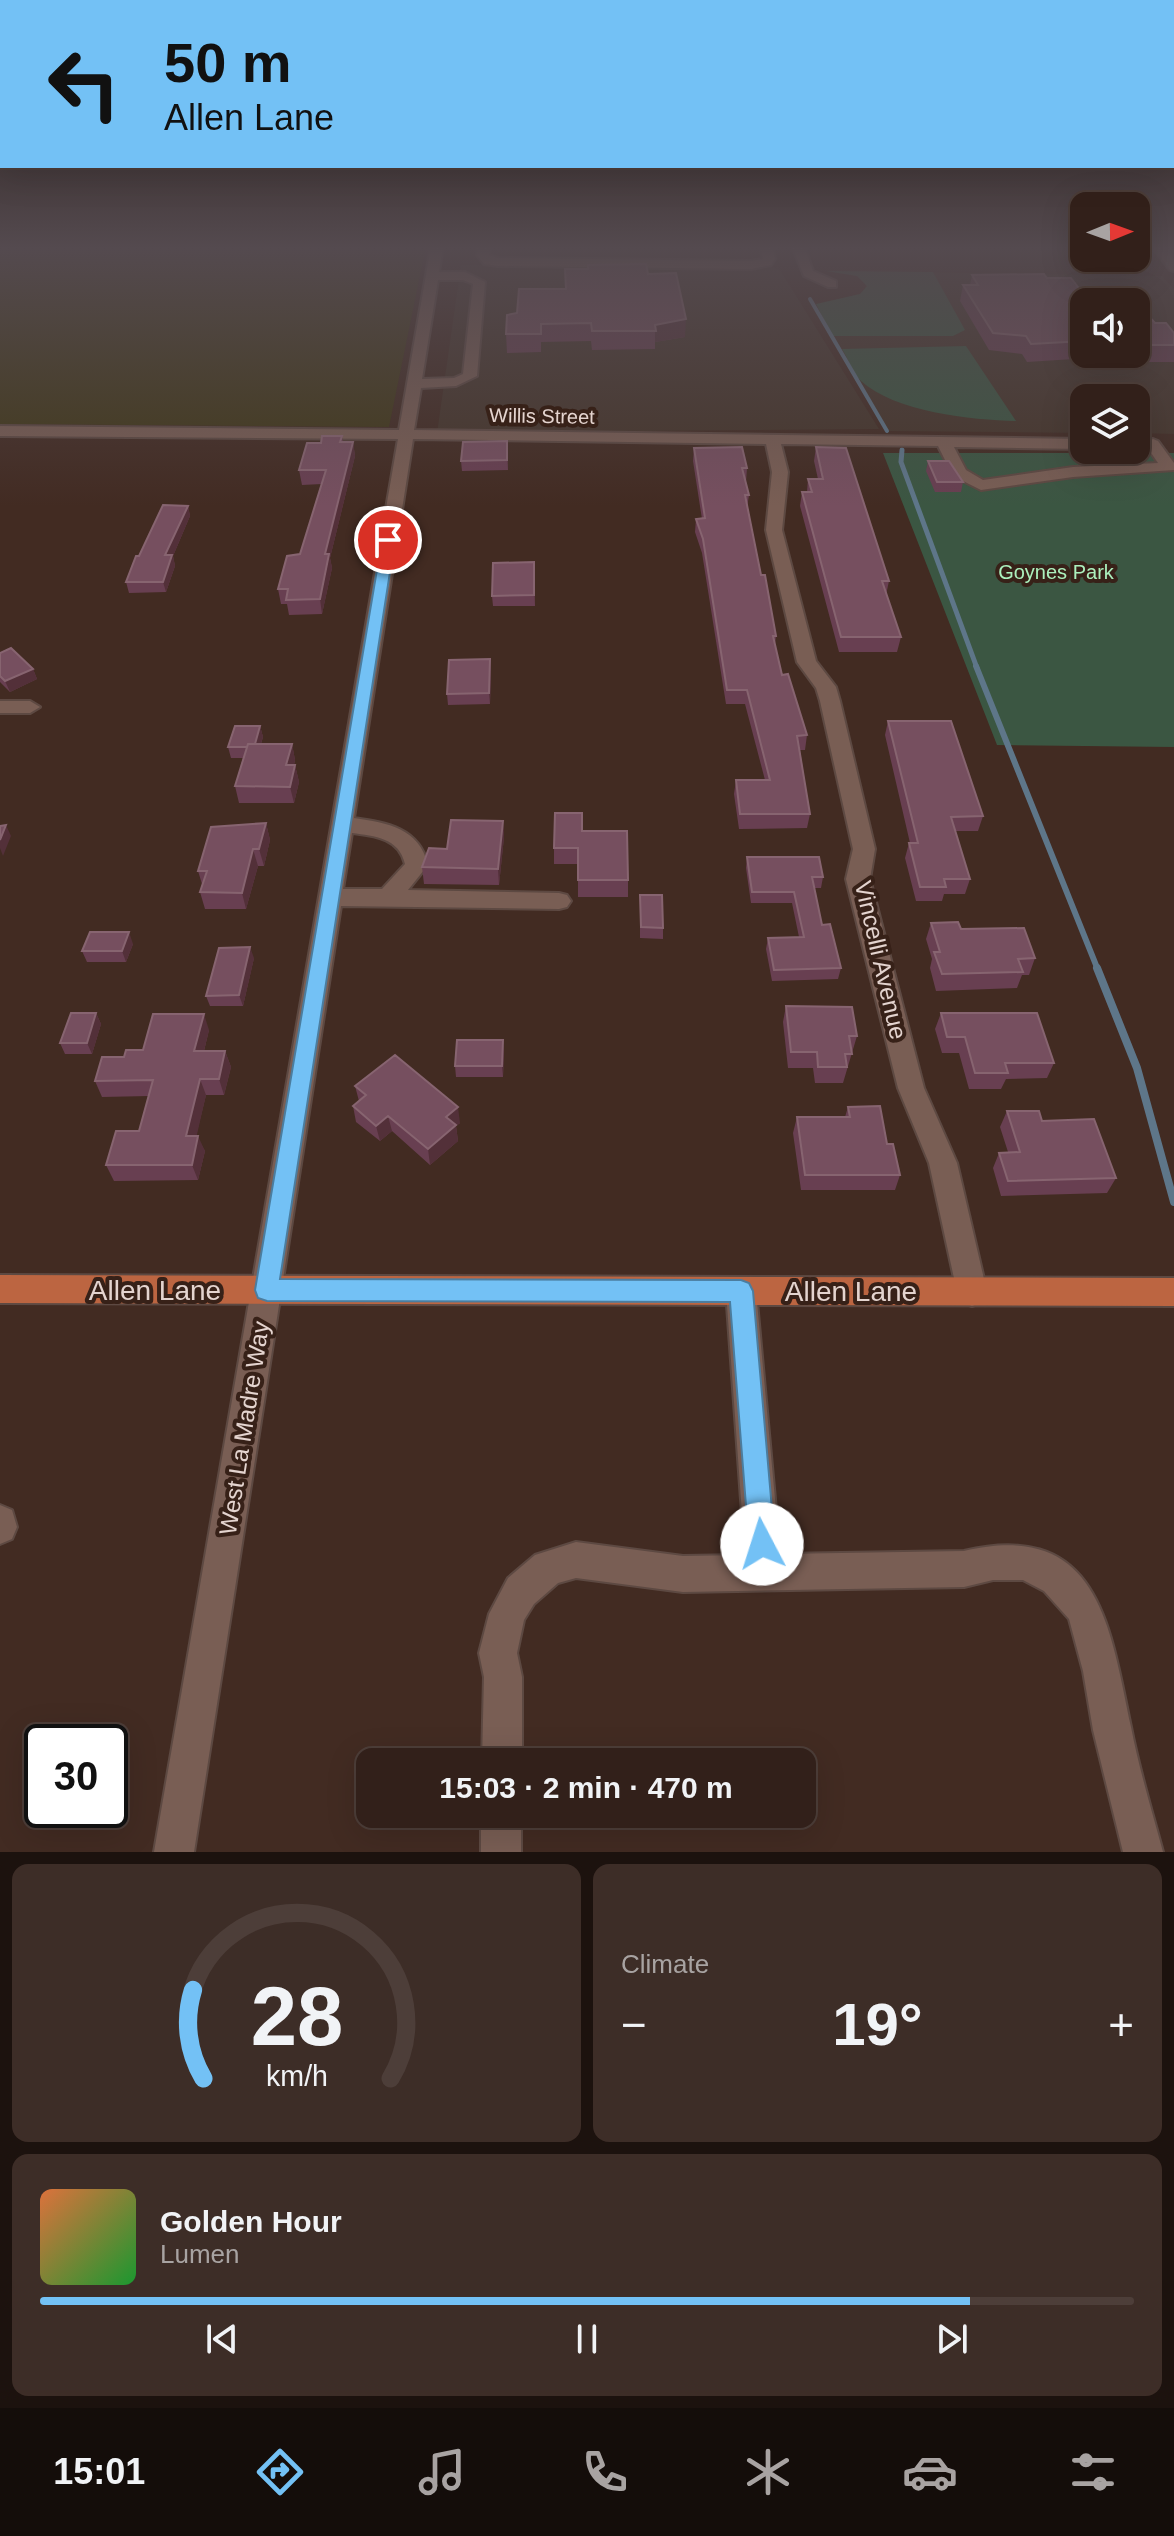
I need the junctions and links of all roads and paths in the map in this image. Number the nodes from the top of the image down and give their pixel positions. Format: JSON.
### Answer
{"nodes":[{"id":1,"x":422,"y":332,"type":"edge"},
{"id":2,"x":474,"y":332,"type":"edge"},
{"id":3,"x":414,"y":384,"type":"junction"},
{"id":4,"x":0,"y":431,"type":"edge"},
{"id":5,"x":406,"y":432,"type":"junction"},
{"id":6,"x":773,"y":441,"type":"junction"},
{"id":7,"x":944,"y":442,"type":"junction"},
{"id":8,"x":1070,"y":444,"type":"edge"},
{"id":9,"x":1150,"y":444,"type":"edge"},
{"id":10,"x":1174,"y":445,"type":"edge"},
{"id":11,"x":1150,"y":449,"type":"edge"},
{"id":12,"x":0,"y":707,"type":"edge"},
{"id":13,"x":30,"y":707,"type":"dead end"},
{"id":14,"x":342,"y":824,"type":"junction"},
{"id":15,"x":330,"y":897,"type":"junction"},
{"id":16,"x":388,"y":898,"type":"junction"},
{"id":17,"x":559,"y":901,"type":"dead end"},
{"id":18,"x":0,"y":1289,"type":"edge"},
{"id":19,"x":267,"y":1290,"type":"junction"},
{"id":20,"x":741,"y":1291,"type":"junction"},
{"id":21,"x":972,"y":1292,"type":"junction"},
{"id":22,"x":1174,"y":1292,"type":"edge"},
{"id":23,"x":764,"y":1572,"type":"junction"},
{"id":24,"x":502,"y":1748,"type":"edge"},
{"id":25,"x":501,"y":1828,"type":"edge"},
{"id":26,"x":174,"y":1852,"type":"edge"},
{"id":27,"x":501,"y":1852,"type":"edge"},
{"id":28,"x":1143,"y":1852,"type":"edge"}],
"edges":[{"from":1,"to":3,"type":"street","name":"West La Madre Way"},
{"from":2,"to":3,"type":"street"},
{"from":3,"to":5,"type":"street","name":"West La Madre Way"},
{"from":4,"to":5,"type":"street","name":"Willis Street"},
{"from":5,"to":6,"type":"street","name":"Willis Street"},
{"from":5,"to":14,"type":"street","name":"West La Madre Way"},
{"from":6,"to":7,"type":"street","name":"Willis Street"},
{"from":6,"to":21,"type":"street","name":"Vincelli Avenue"},
{"from":7,"to":8,"type":"street","name":"Willis Street"},
{"from":7,"to":11,"type":"street"},
{"from":9,"to":10,"type":"street"},
{"from":12,"to":13,"type":"street"},
{"from":14,"to":15,"type":"street","name":"West La Madre Way"},
{"from":14,"to":16,"type":"street"},
{"from":15,"to":16,"type":"street"},
{"from":15,"to":19,"type":"street","name":"West La Madre Way"},
{"from":16,"to":17,"type":"street"},
{"from":18,"to":19,"type":"main road","name":"Allen Lane"},
{"from":19,"to":20,"type":"main road","name":"Allen Lane"},
{"from":19,"to":26,"type":"street","name":"West La Madre Way"},
{"from":20,"to":21,"type":"main road","name":"Allen Lane"},
{"from":20,"to":23,"type":"street"},
{"from":21,"to":22,"type":"main road","name":"Allen Lane"},
{"from":23,"to":24,"type":"street"},
{"from":23,"to":28,"type":"street"},
{"from":25,"to":27,"type":"street"}]}
